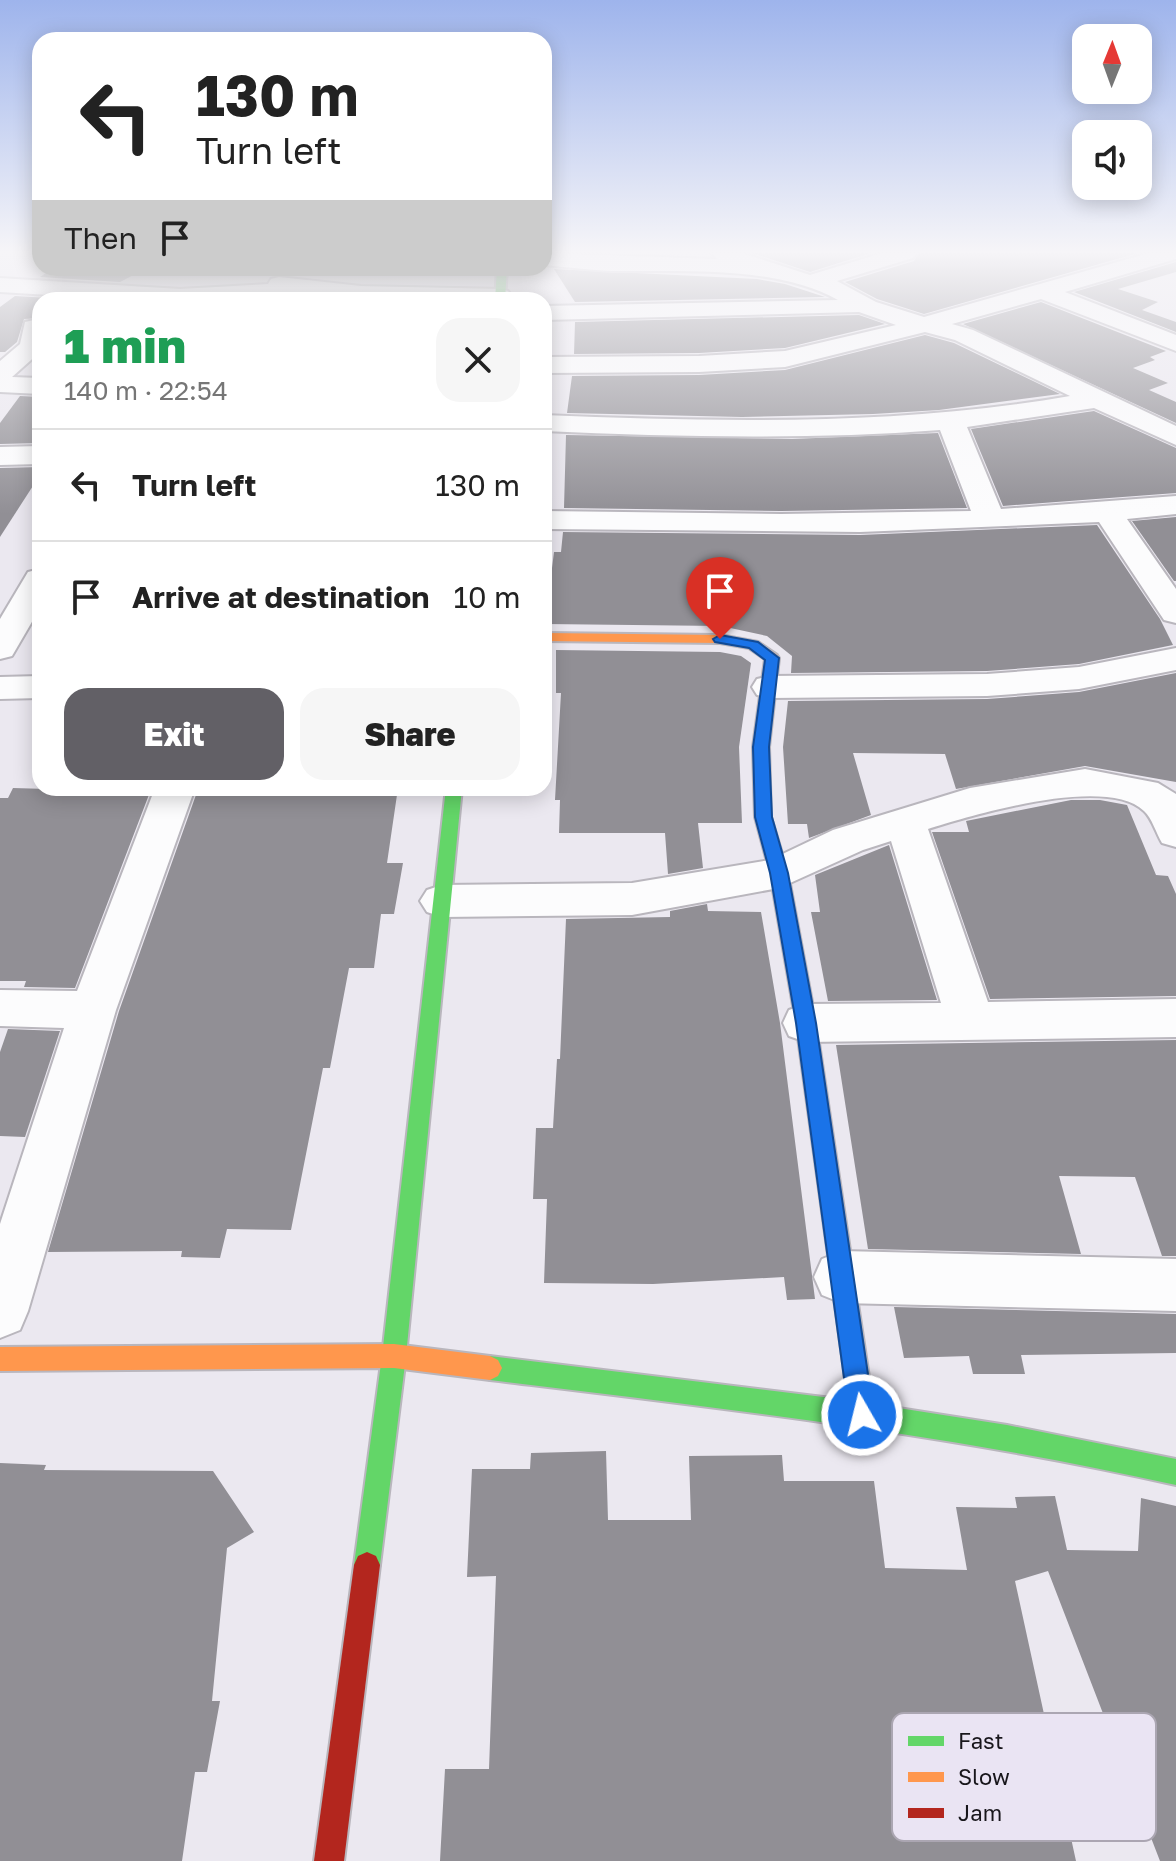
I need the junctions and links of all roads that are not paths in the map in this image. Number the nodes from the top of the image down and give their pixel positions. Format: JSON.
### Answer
{"nodes":[{"id":1,"x":863,"y":340,"type":"edge"},
{"id":2,"x":976,"y":340,"type":"edge"},
{"id":3,"x":32,"y":346,"type":"edge"},
{"id":4,"x":552,"y":365,"type":"edge"},
{"id":5,"x":0,"y":374,"type":"edge"},
{"id":6,"x":0,"y":384,"type":"edge"},
{"id":7,"x":32,"y":386,"type":"edge"},
{"id":8,"x":1093,"y":400,"type":"junction"},
{"id":9,"x":950,"y":419,"type":"junction"},
{"id":10,"x":552,"y":423,"type":"edge"},
{"id":11,"x":1176,"y":437,"type":"edge"},
{"id":12,"x":32,"y":455,"type":"edge"},
{"id":13,"x":0,"y":456,"type":"edge"},
{"id":14,"x":1176,"y":505,"type":"edge"},
{"id":15,"x":1108,"y":513,"type":"junction"},
{"id":16,"x":989,"y":518,"type":"junction"},
{"id":17,"x":552,"y":520,"type":"edge"},
{"id":18,"x":32,"y":593,"type":"edge"},
{"id":19,"x":1176,"y":613,"type":"edge"},
{"id":20,"x":552,"y":637,"type":"edge"},
{"id":21,"x":0,"y":649,"type":"edge"},
{"id":22,"x":1176,"y":659,"type":"edge"},
{"id":23,"x":32,"y":687,"type":"edge"},
{"id":24,"x":770,"y":687,"type":"junction"},
{"id":25,"x":0,"y":688,"type":"edge"},
{"id":26,"x":172,"y":796,"type":"edge"},
{"id":27,"x":453,"y":796,"type":"edge"},
{"id":28,"x":905,"y":822,"type":"junction"},
{"id":29,"x":1176,"y":833,"type":"edge"},
{"id":30,"x":779,"y":873,"type":"junction"},
{"id":31,"x":442,"y":901,"type":"junction"},
{"id":32,"x":0,"y":1008,"type":"edge"},
{"id":33,"x":93,"y":1010,"type":"junction"},
{"id":34,"x":1176,"y":1018,"type":"edge"},
{"id":35,"x":971,"y":1022,"type":"junction"},
{"id":36,"x":806,"y":1023,"type":"junction"},
{"id":37,"x":842,"y":1277,"type":"junction"},
{"id":38,"x":1176,"y":1285,"type":"edge"},
{"id":39,"x":0,"y":1311,"type":"edge"},
{"id":40,"x":394,"y":1356,"type":"junction"},
{"id":41,"x":0,"y":1359,"type":"edge"},
{"id":42,"x":862,"y":1415,"type":"junction"},
{"id":43,"x":1176,"y":1472,"type":"edge"},
{"id":44,"x":329,"y":1861,"type":"edge"}],
"edges":[{"from":1,"to":4,"type":"street"},
{"from":2,"to":8,"type":"street"},
{"from":3,"to":5,"type":"street"},
{"from":6,"to":7,"type":"street"},
{"from":8,"to":9,"type":"street"},
{"from":8,"to":11,"type":"street"},
{"from":9,"to":10,"type":"street"},
{"from":9,"to":16,"type":"street"},
{"from":12,"to":13,"type":"street"},
{"from":14,"to":15,"type":"street"},
{"from":15,"to":16,"type":"street"},
{"from":15,"to":19,"type":"street"},
{"from":16,"to":17,"type":"street"},
{"from":18,"to":21,"type":"street"},
{"from":20,"to":24,"type":"street"},
{"from":22,"to":24,"type":"street"},
{"from":23,"to":25,"type":"street"},
{"from":24,"to":30,"type":"street"},
{"from":26,"to":33,"type":"street"},
{"from":27,"to":31,"type":"street"},
{"from":28,"to":29,"type":"street"},
{"from":28,"to":30,"type":"street"},
{"from":28,"to":35,"type":"street"},
{"from":30,"to":31,"type":"street"},
{"from":30,"to":36,"type":"street"},
{"from":31,"to":40,"type":"street"},
{"from":32,"to":33,"type":"street"},
{"from":33,"to":39,"type":"street"},
{"from":34,"to":35,"type":"street"},
{"from":35,"to":36,"type":"street"},
{"from":36,"to":37,"type":"street"},
{"from":37,"to":38,"type":"street"},
{"from":37,"to":42,"type":"street"},
{"from":40,"to":41,"type":"street"},
{"from":40,"to":42,"type":"street"},
{"from":40,"to":44,"type":"street"},
{"from":42,"to":43,"type":"street"}]}
